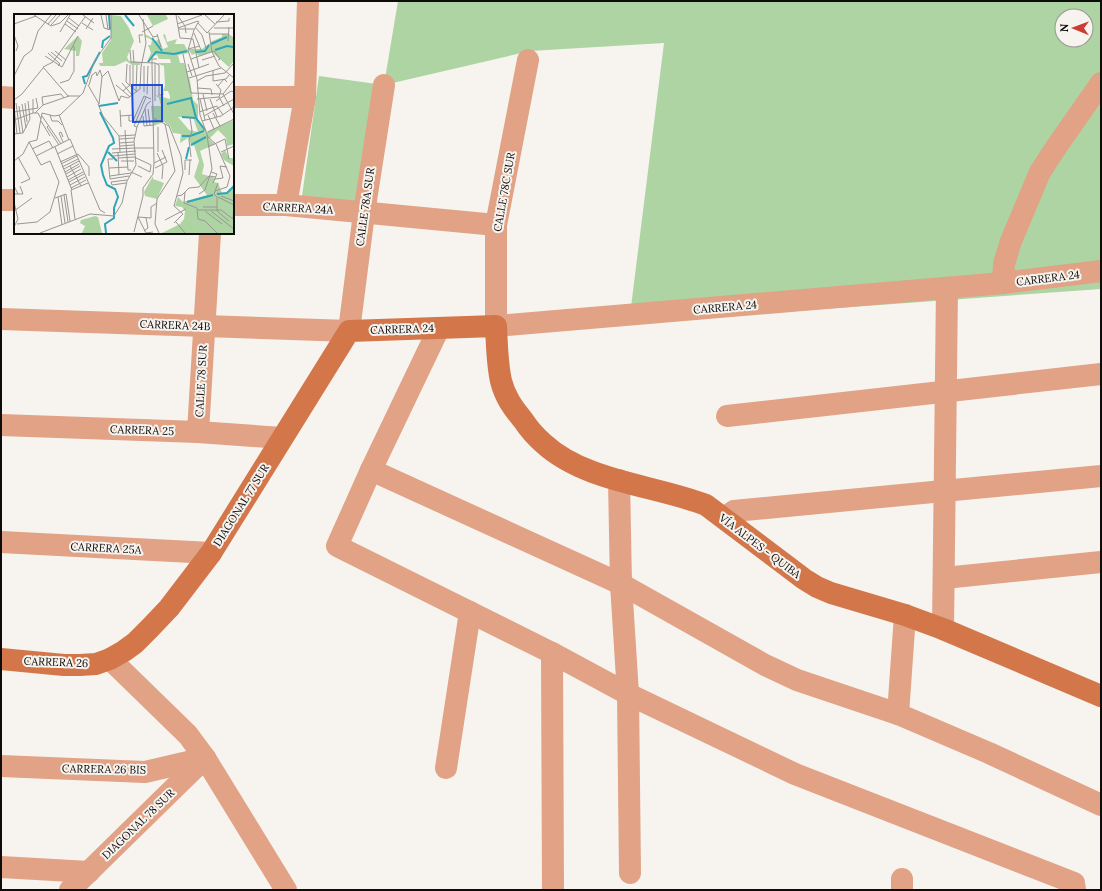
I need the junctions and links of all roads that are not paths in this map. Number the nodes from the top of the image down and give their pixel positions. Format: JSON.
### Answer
{"nodes":[{"id":1,"x":308,"y":1,"type":"edge"},
{"id":2,"x":528,"y":60,"type":"dead end"},
{"id":3,"x":1101,"y":83,"type":"edge"},
{"id":4,"x":384,"y":85,"type":"dead end"},
{"id":5,"x":305,"y":96,"type":"junction"},
{"id":6,"x":1,"y":97,"type":"edge"},
{"id":7,"x":234,"y":97,"type":"edge"},
{"id":8,"x":14,"y":98,"type":"edge"},
{"id":9,"x":1,"y":200,"type":"edge"},
{"id":10,"x":14,"y":200,"type":"edge"},
{"id":11,"x":234,"y":205,"type":"edge"},
{"id":12,"x":286,"y":205,"type":"junction"},
{"id":13,"x":364,"y":213,"type":"junction"},
{"id":14,"x":496,"y":225,"type":"junction"},
{"id":15,"x":210,"y":234,"type":"edge"},
{"id":16,"x":1101,"y":271,"type":"edge"},
{"id":17,"x":1003,"y":283,"type":"junction"},
{"id":18,"x":947,"y":288,"type":"junction"},
{"id":19,"x":1,"y":319,"type":"edge"},
{"id":20,"x":204,"y":326,"type":"junction"},
{"id":21,"x":496,"y":326,"type":"junction"},
{"id":22,"x":439,"y":328,"type":"junction"},
{"id":23,"x":349,"y":331,"type":"junction"},
{"id":24,"x":1101,"y":374,"type":"edge"},
{"id":25,"x":946,"y":391,"type":"junction"},
{"id":26,"x":727,"y":416,"type":"dead end"},
{"id":27,"x":1,"y":425,"type":"edge"},
{"id":28,"x":198,"y":432,"type":"junction"},
{"id":29,"x":282,"y":438,"type":"junction"},
{"id":30,"x":371,"y":470,"type":"junction"},
{"id":31,"x":1101,"y":476,"type":"edge"},
{"id":32,"x":619,"y":480,"type":"junction"},
{"id":33,"x":945,"y":491,"type":"junction"},
{"id":34,"x":724,"y":518,"type":"junction"},
{"id":35,"x":1,"y":542,"type":"edge"},
{"id":36,"x":211,"y":553,"type":"junction"},
{"id":37,"x":1101,"y":562,"type":"edge"},
{"id":38,"x":944,"y":578,"type":"junction"},
{"id":39,"x":621,"y":584,"type":"junction"},
{"id":40,"x":470,"y":612,"type":"junction"},
{"id":41,"x":905,"y":615,"type":"junction"},
{"id":42,"x":942,"y":629,"type":"junction"},
{"id":43,"x":552,"y":653,"type":"junction"},
{"id":44,"x":1,"y":659,"type":"edge"},
{"id":45,"x":110,"y":659,"type":"junction"},
{"id":46,"x":628,"y":694,"type":"junction"},
{"id":47,"x":1101,"y":696,"type":"edge"},
{"id":48,"x":898,"y":714,"type":"junction"},
{"id":49,"x":205,"y":758,"type":"junction"},
{"id":50,"x":1,"y":766,"type":"edge"},
{"id":51,"x":446,"y":768,"type":"dead end"},
{"id":52,"x":1101,"y":805,"type":"edge"},
{"id":53,"x":1,"y":867,"type":"edge"},
{"id":54,"x":89,"y":872,"type":"junction"},
{"id":55,"x":630,"y":873,"type":"dead end"},
{"id":56,"x":1079,"y":888,"type":"edge"},
{"id":57,"x":70,"y":890,"type":"edge"},
{"id":58,"x":286,"y":890,"type":"edge"},
{"id":59,"x":552,"y":890,"type":"edge"}],
"edges":[{"from":1,"to":5,"type":"street"},
{"from":2,"to":14,"type":"street","name":"CALLE 78C SUR"},
{"from":3,"to":17,"type":"street"},
{"from":4,"to":13,"type":"street","name":"CALLE 78A SUR"},
{"from":5,"to":7,"type":"street"},
{"from":5,"to":12,"type":"street"},
{"from":6,"to":8,"type":"street"},
{"from":9,"to":10,"type":"street"},
{"from":11,"to":12,"type":"street","name":"CARRERA 24A"},
{"from":12,"to":13,"type":"street","name":"CARRERA 24A"},
{"from":13,"to":14,"type":"street","name":"CARRERA 24A"},
{"from":13,"to":23,"type":"street","name":"CALLE 78A SUR"},
{"from":14,"to":21,"type":"street","name":"CALLE 78C SUR"},
{"from":15,"to":20,"type":"street","name":"CALLE 78 SUR"},
{"from":16,"to":17,"type":"street","name":"CARRERA 24"},
{"from":17,"to":18,"type":"street","name":"CARRERA 24"},
{"from":18,"to":21,"type":"street","name":"CARRERA 24"},
{"from":18,"to":25,"type":"street"},
{"from":19,"to":20,"type":"street","name":"CARRERA 24B"},
{"from":20,"to":23,"type":"street","name":"CARRERA 24B"},
{"from":20,"to":28,"type":"street","name":"CALLE 78 SUR"},
{"from":21,"to":22,"type":"street","name":"CARRERA 24"},
{"from":21,"to":32,"type":"street","name":"VÍA ALPES - QUIBA"},
{"from":22,"to":23,"type":"street","name":"CARRERA 24"},
{"from":22,"to":30,"type":"street"},
{"from":23,"to":29,"type":"street","name":"DIAGONAL 77 SUR"},
{"from":24,"to":25,"type":"street"},
{"from":25,"to":26,"type":"street"},
{"from":25,"to":33,"type":"street"},
{"from":27,"to":28,"type":"street","name":"CARRERA 25"},
{"from":28,"to":29,"type":"street","name":"CARRERA 25"},
{"from":29,"to":36,"type":"street","name":"DIAGONAL 77 SUR"},
{"from":30,"to":39,"type":"street"},
{"from":30,"to":40,"type":"street"},
{"from":31,"to":33,"type":"street"},
{"from":32,"to":34,"type":"street","name":"VÍA ALPES - QUIBA"},
{"from":32,"to":39,"type":"street"},
{"from":33,"to":34,"type":"street"},
{"from":33,"to":38,"type":"street"},
{"from":34,"to":41,"type":"street","name":"VÍA ALPES - QUIBA"},
{"from":35,"to":36,"type":"street","name":"CARRERA 25A"},
{"from":36,"to":45,"type":"street","name":"DIAGONAL 77 SUR"},
{"from":37,"to":38,"type":"street"},
{"from":38,"to":42,"type":"street"},
{"from":39,"to":46,"type":"street"},
{"from":39,"to":48,"type":"street"},
{"from":40,"to":43,"type":"street"},
{"from":40,"to":51,"type":"street"},
{"from":41,"to":42,"type":"street","name":"VÍA ALPES - QUIBA"},
{"from":41,"to":48,"type":"street"},
{"from":42,"to":47,"type":"street","name":"VÍA ALPES - QUIBA"},
{"from":43,"to":46,"type":"street"},
{"from":43,"to":59,"type":"street"},
{"from":44,"to":45,"type":"street","name":"CARRERA 26"},
{"from":45,"to":49,"type":"street"},
{"from":46,"to":55,"type":"street"},
{"from":46,"to":56,"type":"street"},
{"from":48,"to":52,"type":"street"},
{"from":49,"to":50,"type":"street","name":"CARRERA 26 BIS"},
{"from":49,"to":54,"type":"street","name":"DIAGONAL 78 SUR"},
{"from":49,"to":58,"type":"street"},
{"from":53,"to":54,"type":"street"},
{"from":54,"to":57,"type":"street","name":"DIAGONAL 78 SUR"}]}
